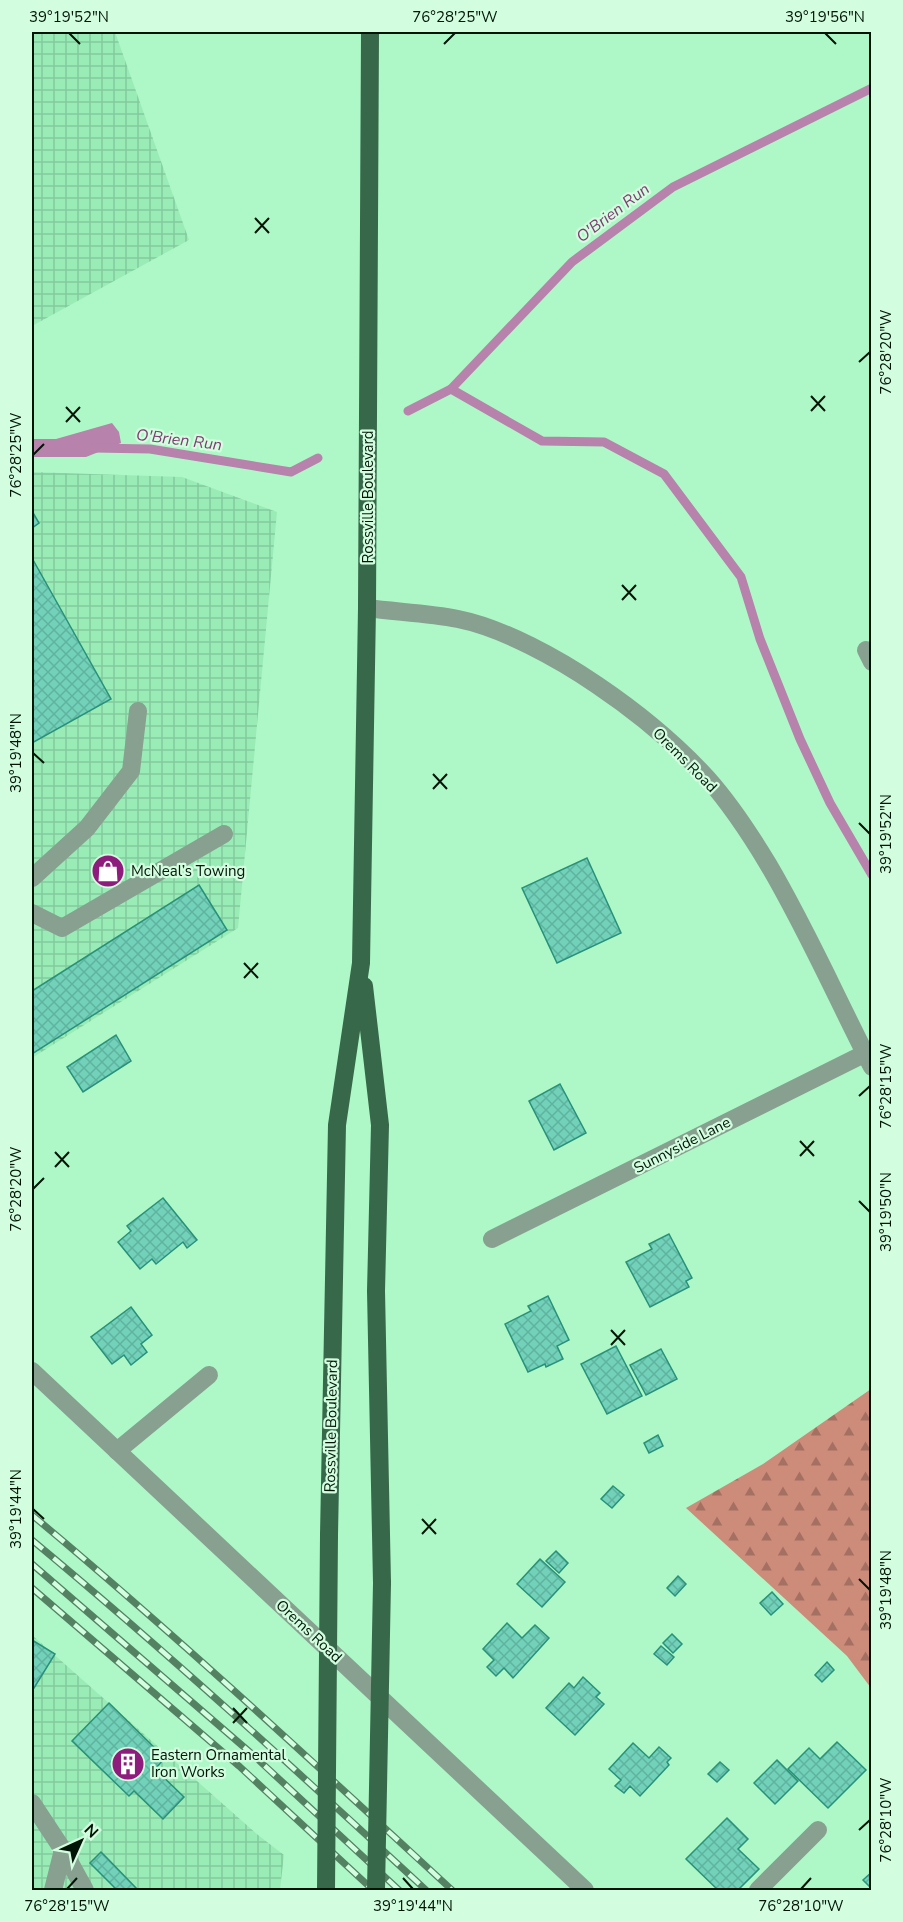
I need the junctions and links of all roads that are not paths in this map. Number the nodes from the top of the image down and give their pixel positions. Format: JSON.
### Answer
{"nodes":[{"id":1,"x":370,"y":32,"type":"edge"},
{"id":2,"x":368,"y":608,"type":"junction"},
{"id":3,"x":138,"y":711,"type":"dead end"},
{"id":4,"x":224,"y":834,"type":"dead end"},
{"id":5,"x":32,"y":878,"type":"edge"},
{"id":6,"x":32,"y":913,"type":"edge"},
{"id":7,"x":361,"y":963,"type":"junction"},
{"id":8,"x":869,"y":1056,"type":"edge"},
{"id":9,"x":492,"y":1239,"type":"dead end"},
{"id":10,"x":32,"y":1371,"type":"edge"},
{"id":11,"x":209,"y":1375,"type":"dead end"},
{"id":12,"x":117,"y":1451,"type":"junction"},
{"id":13,"x":32,"y":1803,"type":"edge"},
{"id":14,"x":818,"y":1830,"type":"dead end"},
{"id":15,"x":63,"y":1850,"type":"junction"},
{"id":16,"x":53,"y":1890,"type":"edge"},
{"id":17,"x":85,"y":1890,"type":"edge"},
{"id":18,"x":326,"y":1890,"type":"edge"},
{"id":19,"x":376,"y":1890,"type":"edge"},
{"id":20,"x":585,"y":1890,"type":"edge"},
{"id":21,"x":758,"y":1890,"type":"edge"}],
"edges":[{"from":1,"to":2,"type":"main road","name":"Rossville Boulevard"},
{"from":2,"to":7,"type":"main road","name":"Rossville Boulevard"},
{"from":2,"to":8,"type":"street","name":"Orems Road"},
{"from":3,"to":5,"type":"street"},
{"from":4,"to":6,"type":"street"},
{"from":7,"to":18,"type":"main road","name":"Rossville Boulevard","bridge":true},
{"from":7,"to":19,"type":"main road","name":"Rossville Boulevard","bridge":true},
{"from":8,"to":9,"type":"street","name":"Sunnyside Lane"},
{"from":10,"to":12,"type":"street","name":"Orems Road"},
{"from":11,"to":12,"type":"street"},
{"from":12,"to":20,"type":"street","name":"Orems Road"},
{"from":13,"to":15,"type":"street"},
{"from":14,"to":21,"type":"street"},
{"from":15,"to":16,"type":"street"},
{"from":15,"to":17,"type":"street"}]}
